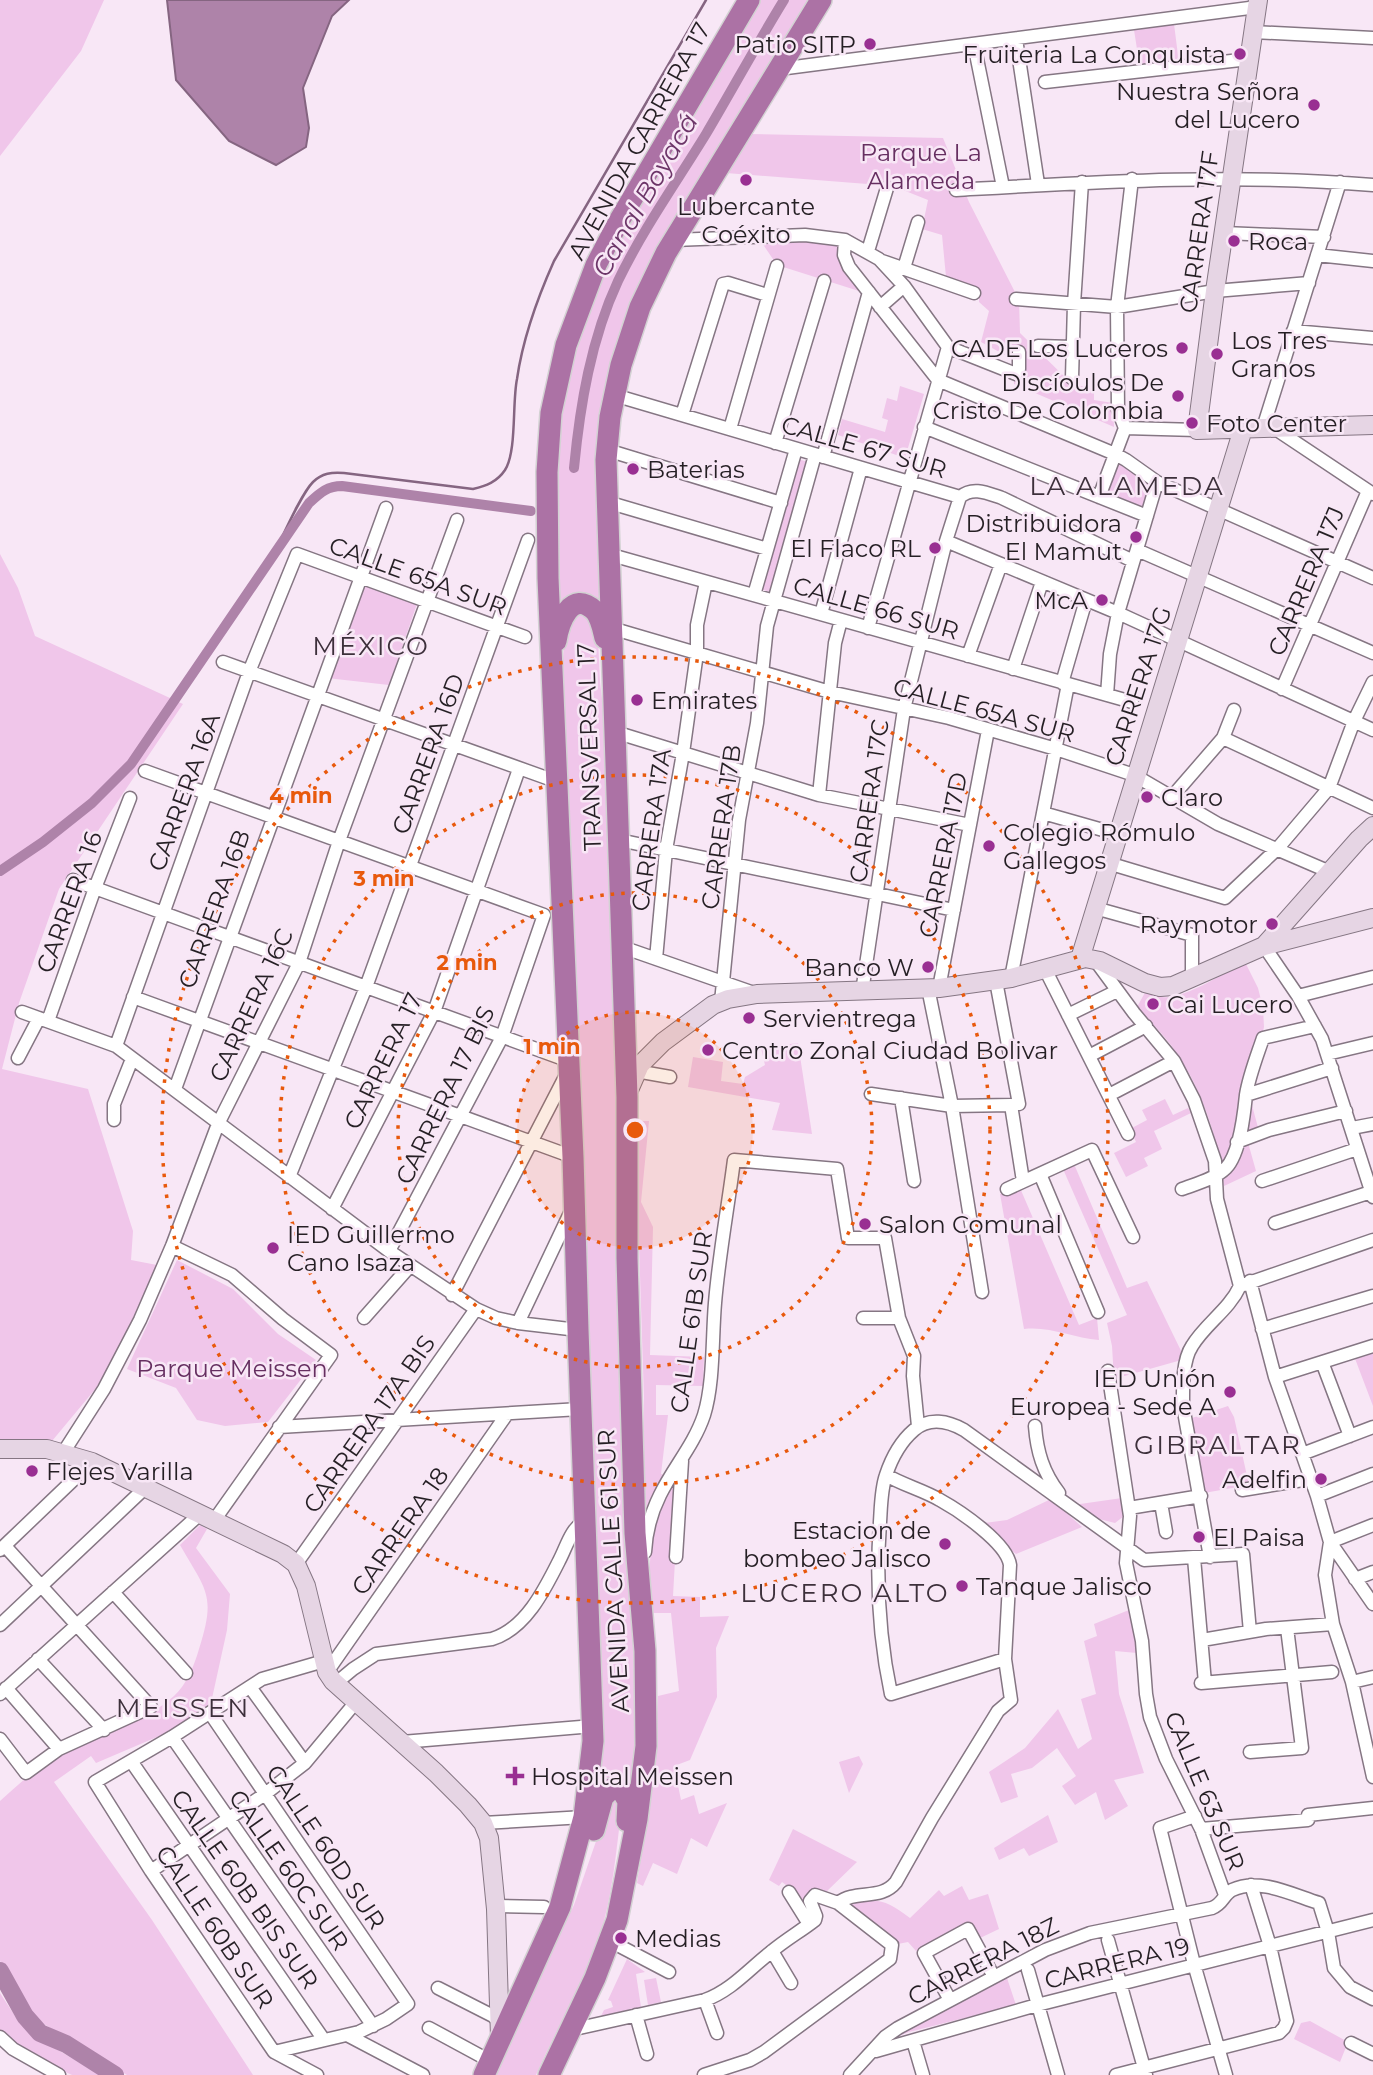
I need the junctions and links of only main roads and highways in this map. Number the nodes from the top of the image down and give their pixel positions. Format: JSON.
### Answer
{"nodes":[{"id":1,"x":749,"y":0,"type":"edge"},
{"id":2,"x":821,"y":0,"type":"edge"},
{"id":3,"x":555,"y":390,"type":"joint"},
{"id":4,"x":611,"y":657,"type":"junction"},
{"id":5,"x":552,"y":670,"type":"junction"},
{"id":6,"x":569,"y":1065,"type":"joint"},
{"id":7,"x":627,"y":1097,"type":"joint"},
{"id":8,"x":624,"y":1890,"type":"junction"},
{"id":9,"x":549,"y":1913,"type":"junction"},
{"id":10,"x":487,"y":2068,"type":"edge"},
{"id":11,"x":549,"y":2075,"type":"edge"}],
"edges":[{"from":1,"to":3,"type":"highway","name":"AVENIDA CARRERA 17"},
{"from":2,"to":4,"type":"highway","name":"TRANSVERSAL 17"},
{"from":3,"to":5,"type":"highway","name":"TRANSVERSAL 17"},
{"from":4,"to":5,"type":"highway"},
{"from":4,"to":7,"type":"highway","name":"TRANSVERSAL 17"},
{"from":5,"to":6,"type":"highway","name":"TRANSVERSAL 17"},
{"from":6,"to":9,"type":"highway","name":"AVENIDA CALLE 61 SUR"},
{"from":7,"to":8,"type":"highway","name":"AVENIDA CALLE 61 SUR"},
{"from":8,"to":9,"type":"highway"},
{"from":8,"to":11,"type":"highway","name":"AVENIDA CALLE 61 SUR"},
{"from":9,"to":10,"type":"highway","name":"AVENIDA CALLE 61 SUR"}]}
